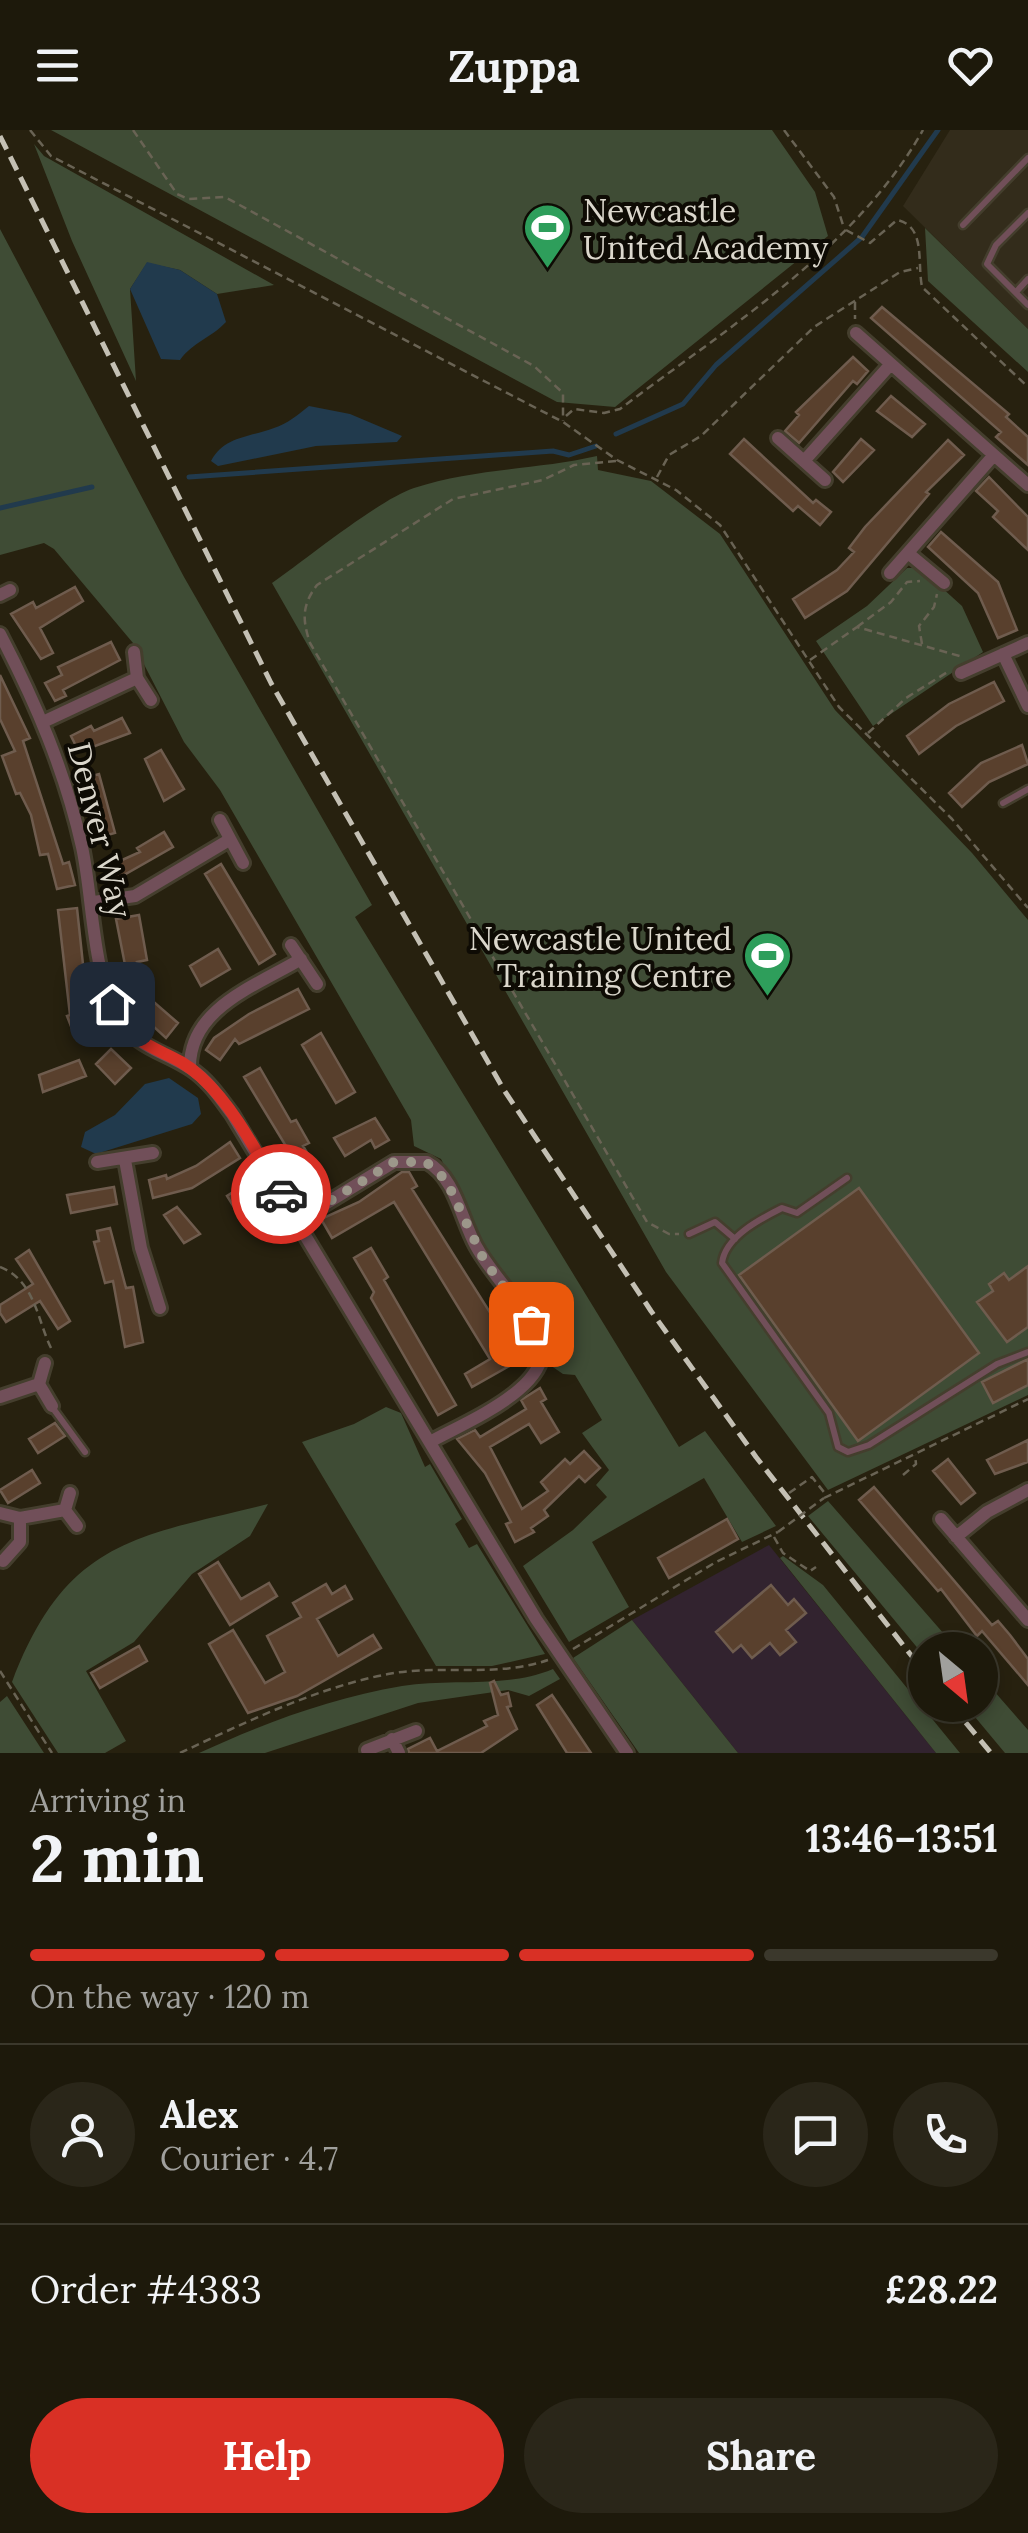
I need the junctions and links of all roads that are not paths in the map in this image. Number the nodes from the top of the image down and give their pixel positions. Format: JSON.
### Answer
{"nodes":[{"id":1,"x":1028,"y":158,"type":"edge"},
{"id":2,"x":1028,"y":214,"type":"edge"},
{"id":3,"x":963,"y":225,"type":"dead end"},
{"id":4,"x":1028,"y":279,"type":"edge"},
{"id":5,"x":1016,"y":292,"type":"junction"},
{"id":6,"x":1028,"y":305,"type":"edge"},
{"id":7,"x":856,"y":333,"type":"road end"},
{"id":8,"x":890,"y":365,"type":"junction"},
{"id":9,"x":778,"y":438,"type":"dead end"},
{"id":10,"x":994,"y":455,"type":"junction"},
{"id":11,"x":804,"y":461,"type":"junction"},
{"id":12,"x":825,"y":480,"type":"dead end"},
{"id":13,"x":1028,"y":486,"type":"edge"},
{"id":14,"x":908,"y":553,"type":"junction"},
{"id":15,"x":890,"y":572,"type":"dead end"},
{"id":16,"x":935,"y":584,"type":"road end"},
{"id":17,"x":0,"y":634,"type":"edge"},
{"id":18,"x":1028,"y":643,"type":"edge"},
{"id":19,"x":134,"y":652,"type":"dead end"},
{"id":20,"x":1003,"y":654,"type":"junction"},
{"id":21,"x":956,"y":671,"type":"road end"},
{"id":22,"x":137,"y":678,"type":"junction"},
{"id":23,"x":151,"y":700,"type":"dead end"},
{"id":24,"x":1028,"y":706,"type":"edge"},
{"id":25,"x":43,"y":722,"type":"junction"},
{"id":26,"x":1028,"y":790,"type":"edge"},
{"id":27,"x":1003,"y":803,"type":"dead end"},
{"id":28,"x":220,"y":820,"type":"dead end"},
{"id":29,"x":229,"y":840,"type":"junction"},
{"id":30,"x":243,"y":863,"type":"dead end"},
{"id":31,"x":94,"y":902,"type":"junction"},
{"id":32,"x":291,"y":944,"type":"dead end"},
{"id":33,"x":301,"y":959,"type":"junction"},
{"id":34,"x":317,"y":984,"type":"dead end"},
{"id":35,"x":190,"y":1068,"type":"junction"},
{"id":36,"x":153,"y":1153,"type":"dead end"},
{"id":37,"x":125,"y":1160,"type":"junction"},
{"id":38,"x":97,"y":1162,"type":"dead end"},
{"id":39,"x":847,"y":1178,"type":"dead end"},
{"id":40,"x":297,"y":1221,"type":"junction"},
{"id":41,"x":689,"y":1234,"type":"road end"},
{"id":42,"x":734,"y":1240,"type":"junction"},
{"id":43,"x":160,"y":1308,"type":"dead end"},
{"id":44,"x":1028,"y":1352,"type":"edge"},
{"id":45,"x":45,"y":1363,"type":"road end"},
{"id":46,"x":39,"y":1384,"type":"junction"},
{"id":47,"x":0,"y":1397,"type":"edge"},
{"id":48,"x":52,"y":1406,"type":"joint"},
{"id":49,"x":430,"y":1442,"type":"junction"},
{"id":50,"x":85,"y":1452,"type":"dead end"},
{"id":51,"x":1028,"y":1490,"type":"edge"},
{"id":52,"x":70,"y":1493,"type":"dead end"},
{"id":53,"x":65,"y":1510,"type":"junction"},
{"id":54,"x":0,"y":1513,"type":"edge"},
{"id":55,"x":20,"y":1518,"type":"junction"},
{"id":56,"x":941,"y":1519,"type":"dead end"},
{"id":57,"x":77,"y":1526,"type":"dead end"},
{"id":58,"x":956,"y":1536,"type":"junction"},
{"id":59,"x":2,"y":1560,"type":"edge"},
{"id":60,"x":8,"y":1577,"type":"dead end"},
{"id":61,"x":1028,"y":1620,"type":"edge"},
{"id":62,"x":416,"y":1731,"type":"dead end"},
{"id":63,"x":392,"y":1739,"type":"junction"},
{"id":64,"x":367,"y":1750,"type":"dead end"},
{"id":65,"x":399,"y":1753,"type":"edge"},
{"id":66,"x":627,"y":1753,"type":"edge"}],
"edges":[{"from":1,"to":3,"type":"lane"},
{"from":2,"to":5,"type":"lane"},
{"from":4,"to":5,"type":"lane"},
{"from":5,"to":6,"type":"lane"},
{"from":7,"to":8,"type":"street"},
{"from":8,"to":10,"type":"street"},
{"from":8,"to":11,"type":"street"},
{"from":9,"to":11,"type":"street"},
{"from":10,"to":13,"type":"street"},
{"from":10,"to":14,"type":"street"},
{"from":11,"to":12,"type":"street"},
{"from":14,"to":15,"type":"street"},
{"from":14,"to":16,"type":"street"},
{"from":17,"to":25,"type":"street","name":"Denver Way"},
{"from":18,"to":20,"type":"street"},
{"from":19,"to":22,"type":"street"},
{"from":20,"to":21,"type":"street"},
{"from":20,"to":24,"type":"street"},
{"from":22,"to":23,"type":"street"},
{"from":22,"to":25,"type":"street"},
{"from":25,"to":31,"type":"street","name":"Denver Way"},
{"from":26,"to":27,"type":"lane"},
{"from":28,"to":29,"type":"street"},
{"from":29,"to":30,"type":"street"},
{"from":29,"to":31,"type":"street"},
{"from":31,"to":35,"type":"street","name":"Denver Way"},
{"from":32,"to":33,"type":"street"},
{"from":33,"to":34,"type":"street"},
{"from":33,"to":35,"type":"street"},
{"from":35,"to":40,"type":"street"},
{"from":36,"to":37,"type":"street"},
{"from":37,"to":38,"type":"street"},
{"from":37,"to":43,"type":"street"},
{"from":39,"to":42,"type":"lane"},
{"from":40,"to":49,"type":"street"},
{"from":40,"to":49,"type":"street"},
{"from":41,"to":42,"type":"lane"},
{"from":42,"to":44,"type":"lane"},
{"from":45,"to":46,"type":"street"},
{"from":46,"to":47,"type":"street"},
{"from":46,"to":48,"type":"street"},
{"from":48,"to":50,"type":"lane"},
{"from":49,"to":66,"type":"street"},
{"from":51,"to":58,"type":"street"},
{"from":52,"to":53,"type":"street"},
{"from":53,"to":55,"type":"street"},
{"from":53,"to":57,"type":"street"},
{"from":54,"to":55,"type":"street"},
{"from":55,"to":59,"type":"street"},
{"from":56,"to":58,"type":"street"},
{"from":58,"to":61,"type":"street"},
{"from":59,"to":60,"type":"street"},
{"from":62,"to":63,"type":"street"},
{"from":63,"to":64,"type":"street"},
{"from":63,"to":65,"type":"street"}]}
